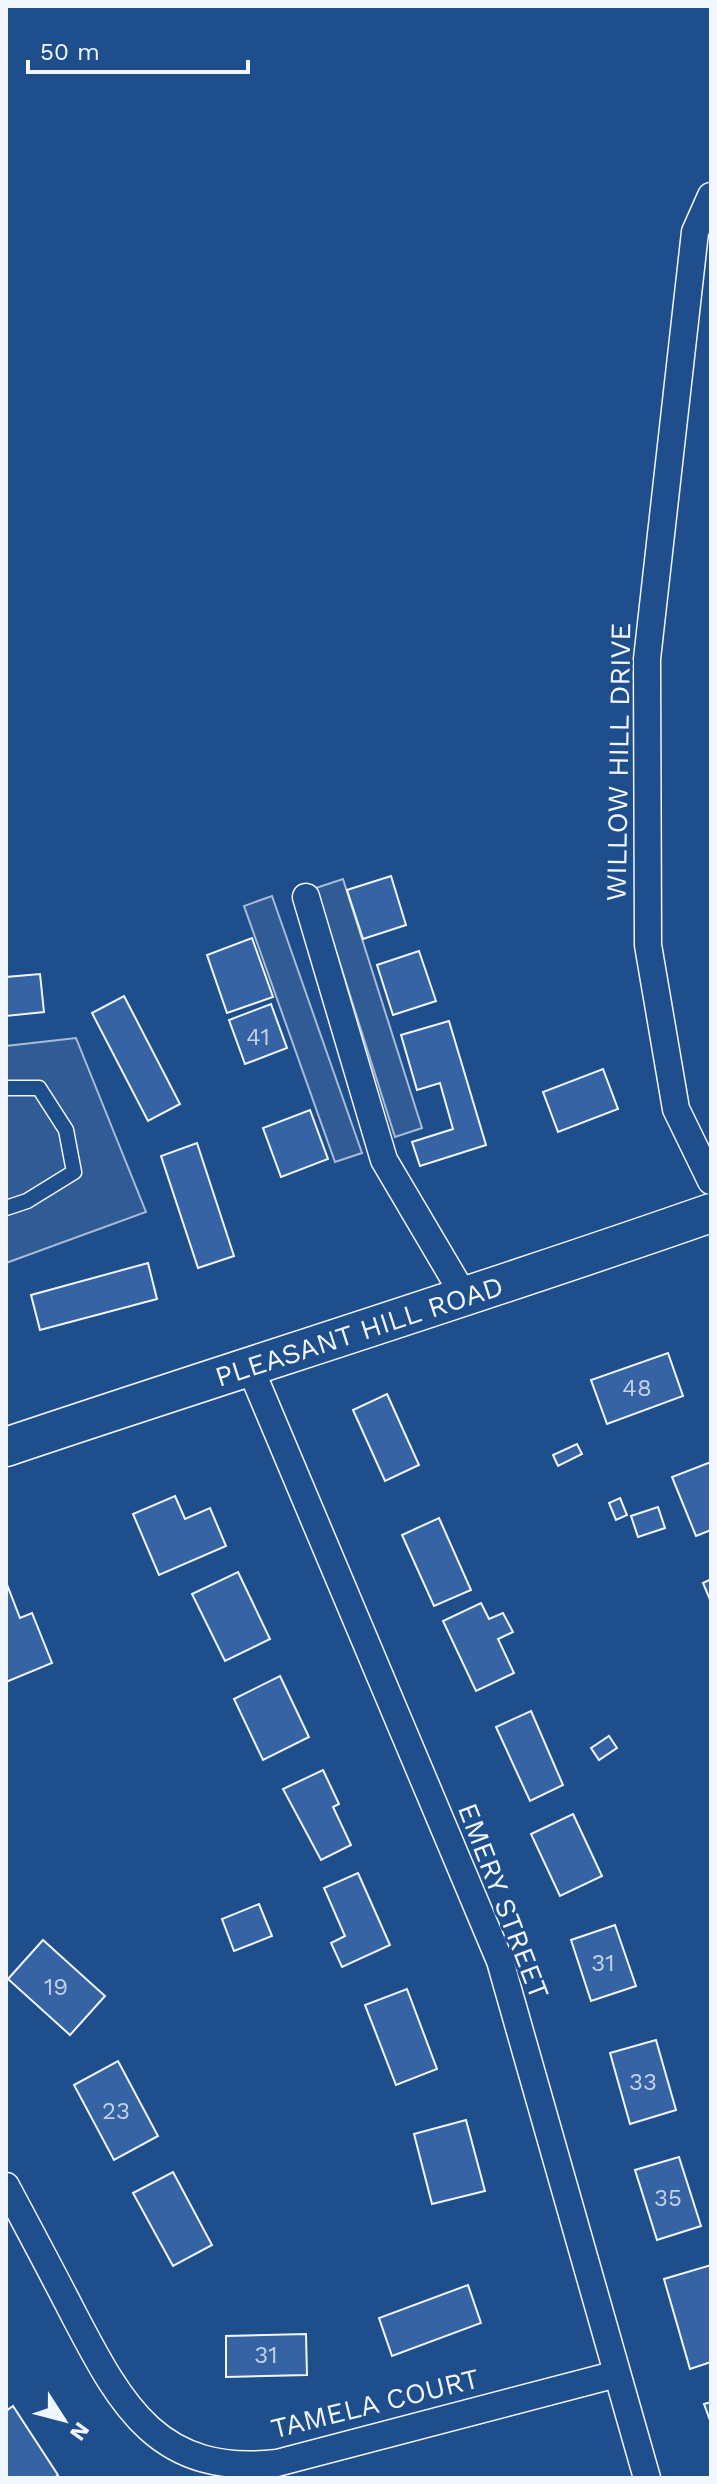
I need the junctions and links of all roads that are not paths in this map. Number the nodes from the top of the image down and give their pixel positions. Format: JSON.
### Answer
{"nodes":[{"id":1,"x":711,"y":196,"type":"edge"},
{"id":2,"x":306,"y":897,"type":"dead end"},
{"id":3,"x":6,"y":1088,"type":"edge"},
{"id":4,"x":711,"y":1181,"type":"edge"},
{"id":5,"x":6,"y":1208,"type":"edge"},
{"id":6,"x":711,"y":1213,"type":"edge"},
{"id":7,"x":466,"y":1299,"type":"junction"},
{"id":8,"x":249,"y":1365,"type":"junction"},
{"id":9,"x":6,"y":1447,"type":"edge"},
{"id":10,"x":6,"y":2186,"type":"edge"},
{"id":11,"x":617,"y":2374,"type":"junction"},
{"id":12,"x":647,"y":2478,"type":"edge"}],
"edges":[{"from":1,"to":4,"type":"street","name":"WILLOW HILL DRIVE"},
{"from":2,"to":7,"type":"street"},
{"from":3,"to":5,"type":"lane"},
{"from":6,"to":7,"type":"street","name":"PLEASANT HILL ROAD"},
{"from":7,"to":8,"type":"street","name":"PLEASANT HILL ROAD"},
{"from":8,"to":9,"type":"street","name":"PLEASANT HILL ROAD"},
{"from":8,"to":11,"type":"street","name":"EMERY STREET"},
{"from":10,"to":11,"type":"street","name":"TAMELA COURT"},
{"from":11,"to":12,"type":"street","name":"EMERY STREET"}]}
